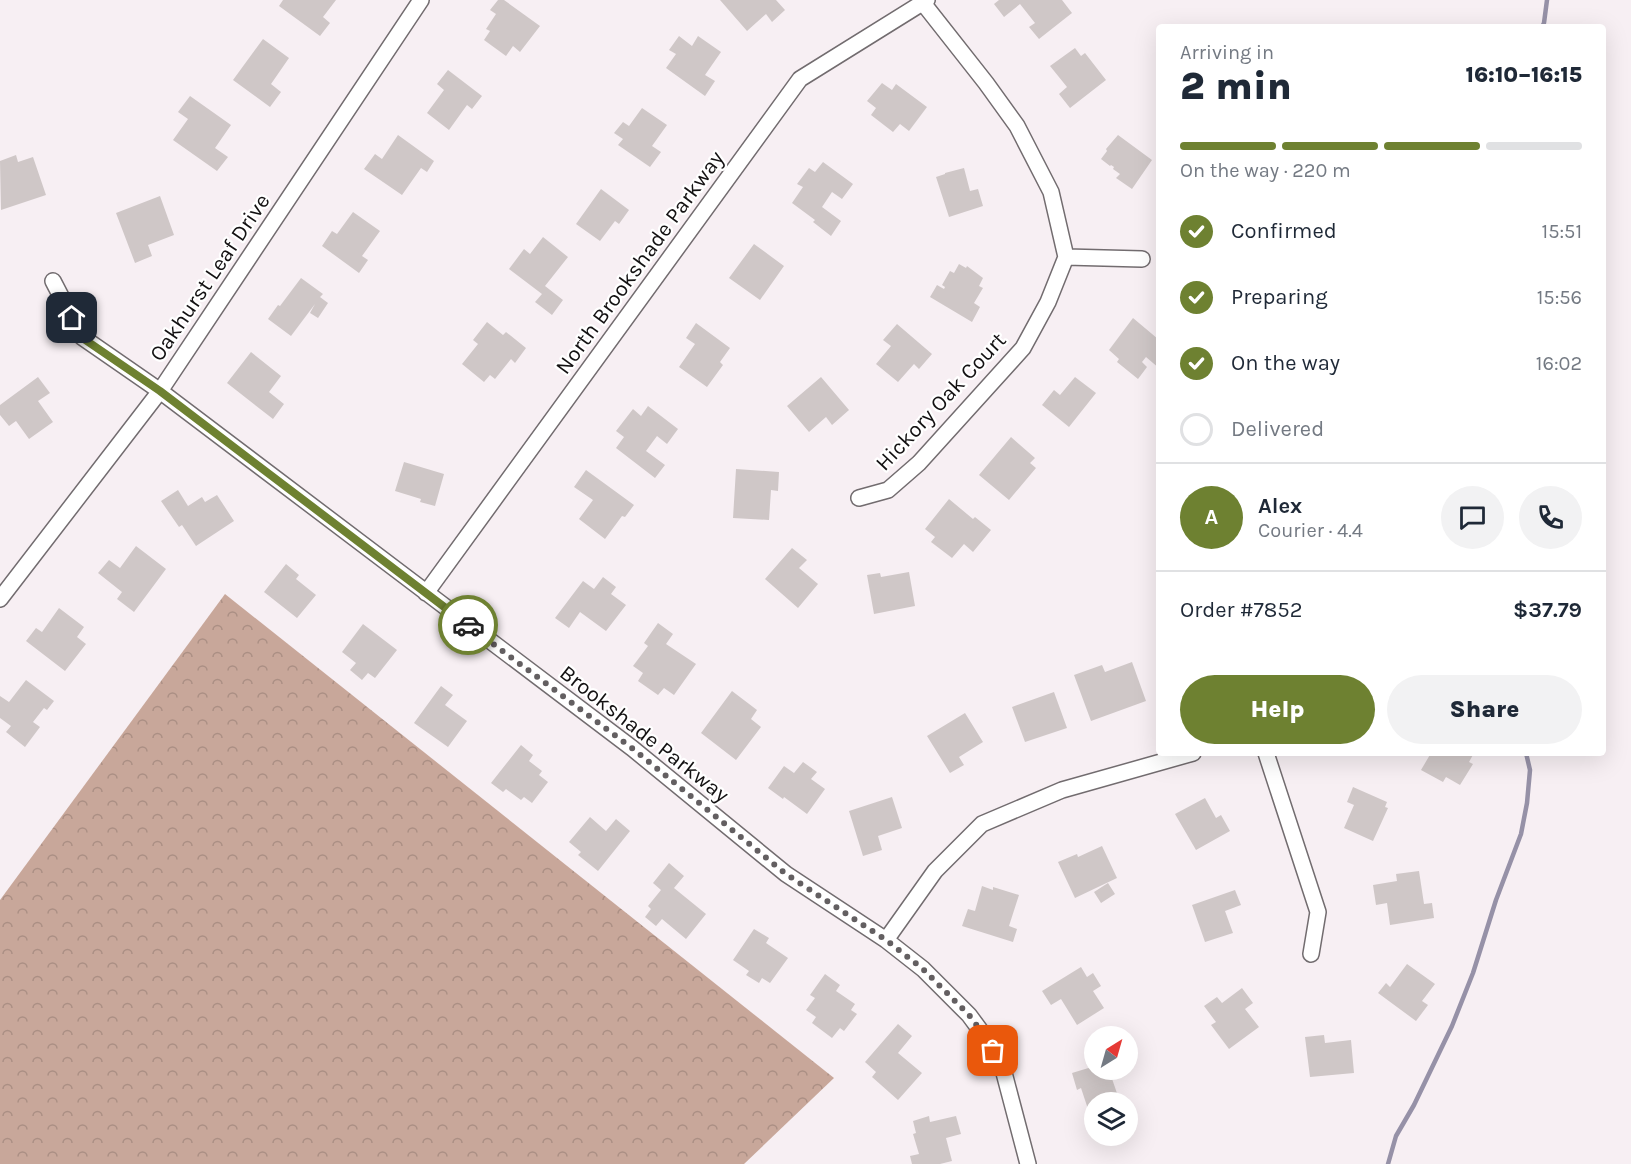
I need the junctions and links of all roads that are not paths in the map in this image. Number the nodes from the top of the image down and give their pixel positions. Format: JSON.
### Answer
{"nodes":[{"id":1,"x":421,"y":0,"type":"edge"},
{"id":2,"x":925,"y":2,"type":"edge"},
{"id":3,"x":1066,"y":257,"type":"junction"},
{"id":4,"x":1142,"y":259,"type":"dead end"},
{"id":5,"x":53,"y":281,"type":"dead end"},
{"id":6,"x":160,"y":391,"type":"junction"},
{"id":7,"x":859,"y":498,"type":"dead end"},
{"id":8,"x":426,"y":593,"type":"junction"},
{"id":9,"x":0,"y":599,"type":"edge"},
{"id":10,"x":1182,"y":756,"type":"edge"},
{"id":11,"x":1267,"y":756,"type":"edge"},
{"id":12,"x":886,"y":940,"type":"junction"},
{"id":13,"x":1311,"y":954,"type":"dead end"},
{"id":14,"x":1029,"y":1164,"type":"edge"}],
"edges":[{"from":1,"to":6,"type":"street","name":"Oakhurst Leaf Drive"},
{"from":2,"to":3,"type":"street"},
{"from":2,"to":8,"type":"street","name":"North Brookshade Parkway"},
{"from":3,"to":4,"type":"street"},
{"from":3,"to":7,"type":"street","name":"Hickory Oak Court"},
{"from":5,"to":6,"type":"street","name":"Brookshade Parkway"},
{"from":6,"to":8,"type":"street","name":"Brookshade Parkway"},
{"from":6,"to":9,"type":"street","name":"Oakhurst Leaf Drive"},
{"from":8,"to":12,"type":"street","name":"Brookshade Parkway"},
{"from":10,"to":12,"type":"street"},
{"from":11,"to":13,"type":"street"},
{"from":12,"to":14,"type":"street","name":"Brookshade Parkway"}]}
